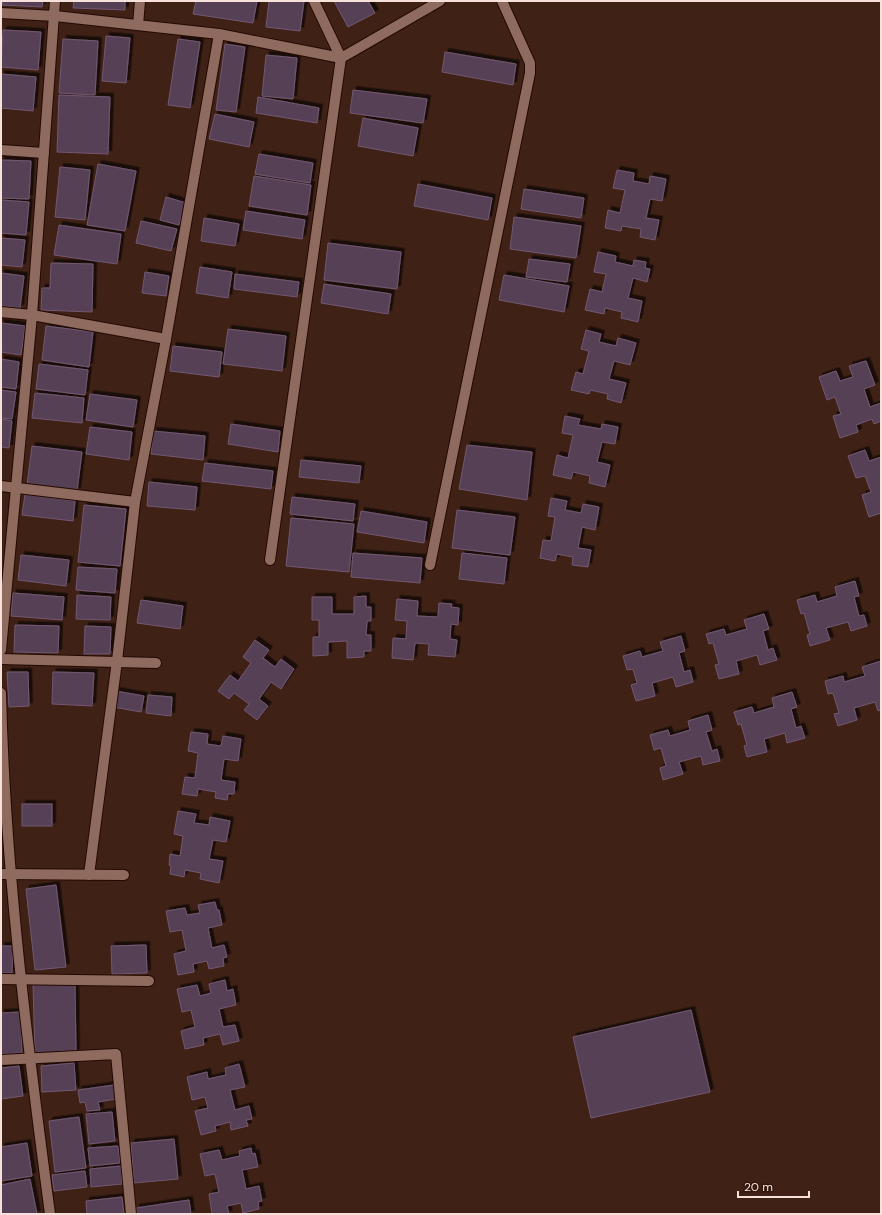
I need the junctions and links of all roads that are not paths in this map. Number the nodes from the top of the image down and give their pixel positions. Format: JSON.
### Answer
{"nodes":[{"id":1,"x":55,"y":1,"type":"edge"},
{"id":2,"x":140,"y":1,"type":"edge"},
{"id":3,"x":314,"y":1,"type":"edge"},
{"id":4,"x":440,"y":1,"type":"edge"},
{"id":5,"x":502,"y":1,"type":"edge"},
{"id":6,"x":1,"y":13,"type":"edge"},
{"id":7,"x":54,"y":16,"type":"junction"},
{"id":8,"x":138,"y":25,"type":"junction"},
{"id":9,"x":219,"y":34,"type":"junction"},
{"id":10,"x":341,"y":58,"type":"junction"},
{"id":11,"x":1,"y":150,"type":"edge"},
{"id":12,"x":44,"y":153,"type":"junction"},
{"id":13,"x":1,"y":312,"type":"edge"},
{"id":14,"x":32,"y":315,"type":"junction"},
{"id":15,"x":166,"y":339,"type":"junction"},
{"id":16,"x":1,"y":486,"type":"edge"},
{"id":17,"x":16,"y":487,"type":"junction"},
{"id":18,"x":135,"y":502,"type":"junction"},
{"id":19,"x":270,"y":560,"type":"dead end"},
{"id":20,"x":430,"y":565,"type":"dead end"},
{"id":21,"x":1,"y":650,"type":"edge"},
{"id":22,"x":1,"y":659,"type":"edge"},
{"id":23,"x":117,"y":661,"type":"junction"},
{"id":24,"x":156,"y":663,"type":"dead end"},
{"id":25,"x":1,"y":693,"type":"edge"},
{"id":26,"x":6,"y":874,"type":"edge"},
{"id":27,"x":89,"y":875,"type":"junction"},
{"id":28,"x":124,"y":875,"type":"dead end"},
{"id":29,"x":1,"y":978,"type":"edge"},
{"id":30,"x":21,"y":979,"type":"junction"},
{"id":31,"x":149,"y":981,"type":"dead end"},
{"id":32,"x":29,"y":1059,"type":"junction"},
{"id":33,"x":1,"y":1060,"type":"edge"},
{"id":34,"x":50,"y":1214,"type":"edge"},
{"id":35,"x":131,"y":1214,"type":"edge"}],
"edges":[{"from":1,"to":7,"type":"street"},
{"from":2,"to":8,"type":"street"},
{"from":3,"to":10,"type":"street"},
{"from":4,"to":10,"type":"street"},
{"from":5,"to":20,"type":"street"},
{"from":6,"to":7,"type":"street"},
{"from":7,"to":8,"type":"street"},
{"from":7,"to":12,"type":"street"},
{"from":8,"to":9,"type":"street"},
{"from":9,"to":10,"type":"street"},
{"from":9,"to":15,"type":"street"},
{"from":10,"to":19,"type":"street"},
{"from":11,"to":12,"type":"street"},
{"from":12,"to":14,"type":"street"},
{"from":13,"to":14,"type":"street"},
{"from":14,"to":15,"type":"street"},
{"from":14,"to":17,"type":"street"},
{"from":15,"to":18,"type":"street"},
{"from":16,"to":17,"type":"street"},
{"from":17,"to":18,"type":"street"},
{"from":17,"to":21,"type":"street"},
{"from":18,"to":23,"type":"street"},
{"from":22,"to":23,"type":"street"},
{"from":23,"to":24,"type":"street"},
{"from":23,"to":27,"type":"street"},
{"from":25,"to":26,"type":"street"},
{"from":26,"to":27,"type":"street"},
{"from":26,"to":30,"type":"street"},
{"from":27,"to":28,"type":"street"},
{"from":29,"to":30,"type":"street"},
{"from":30,"to":31,"type":"street"},
{"from":30,"to":32,"type":"street"},
{"from":32,"to":33,"type":"street"},
{"from":32,"to":34,"type":"street"},
{"from":32,"to":35,"type":"street"}]}
